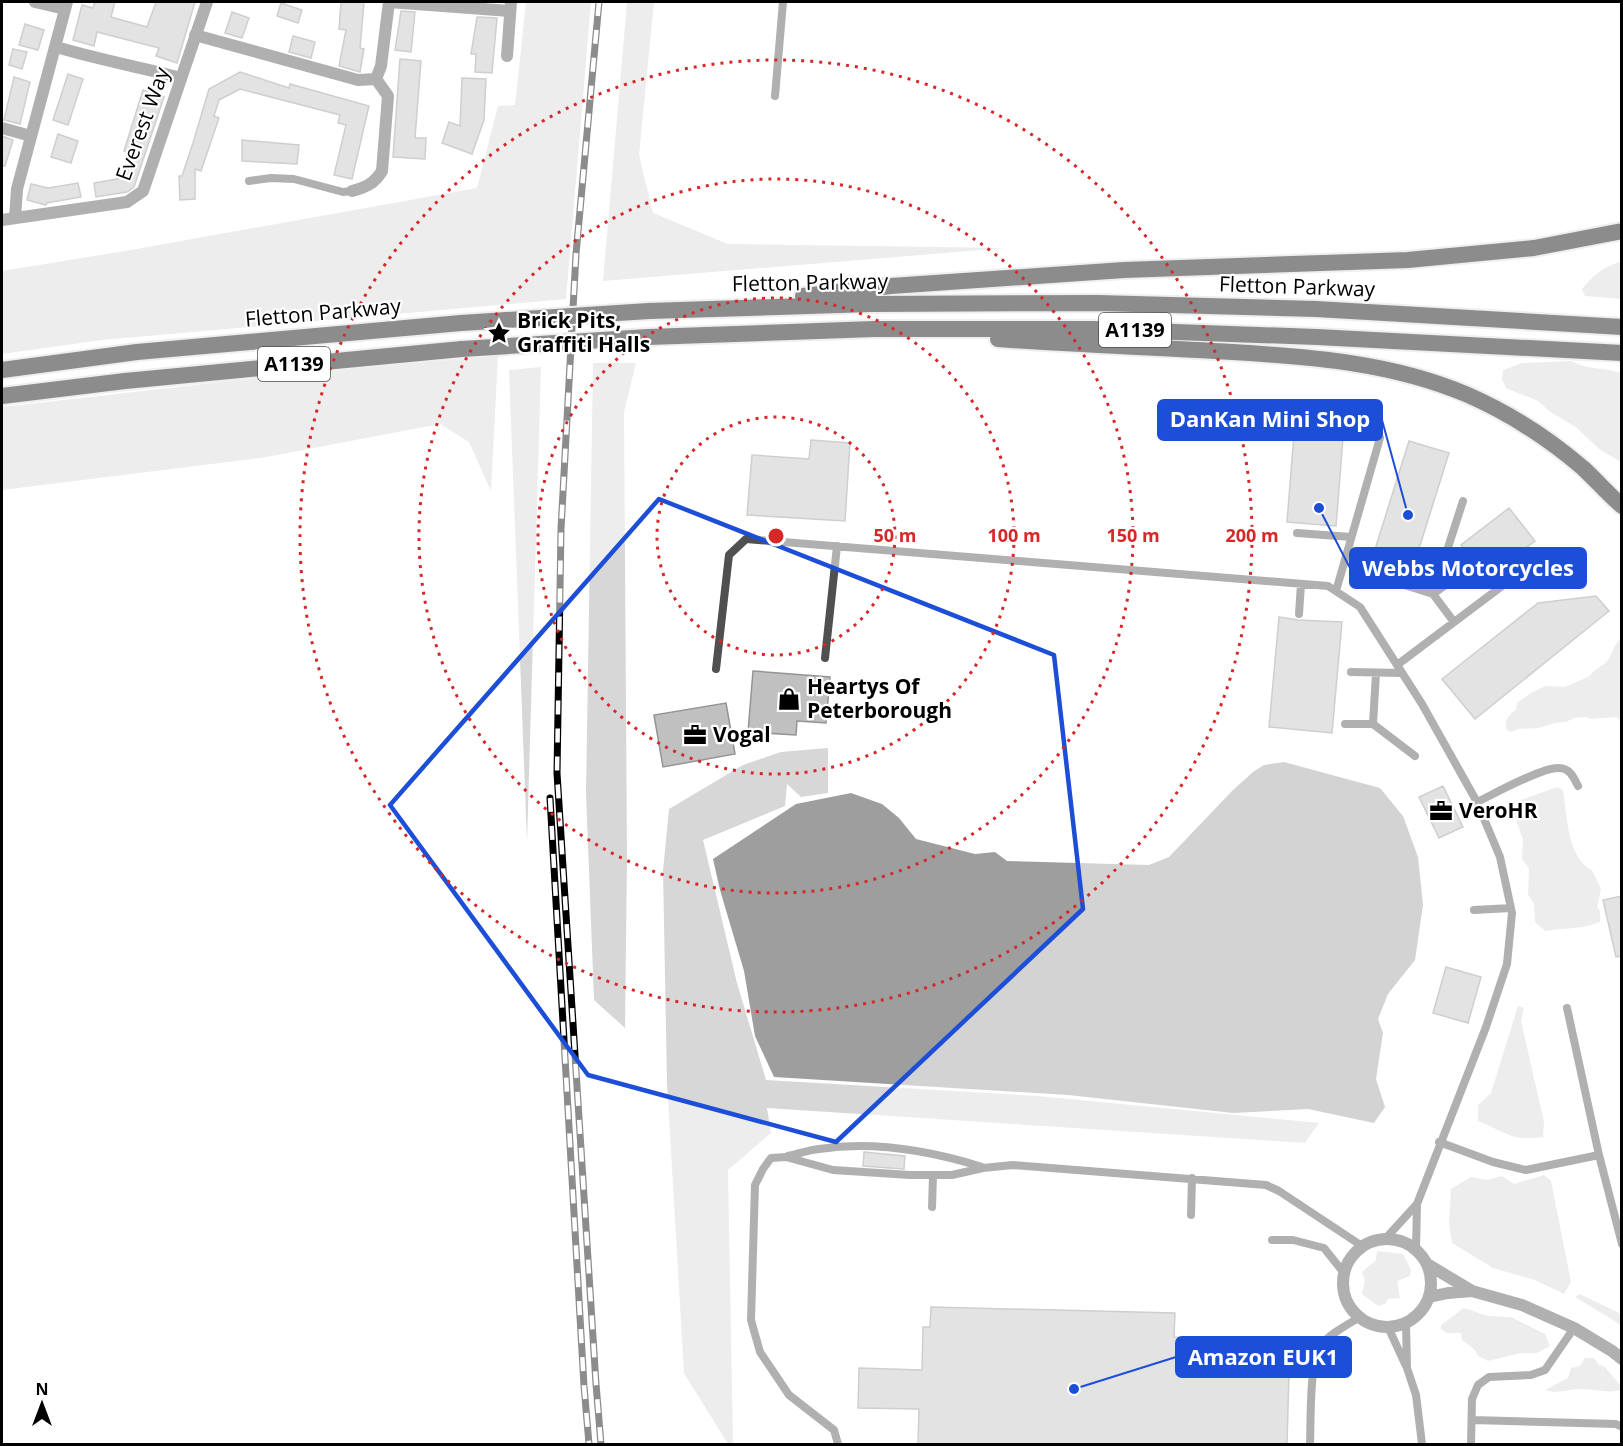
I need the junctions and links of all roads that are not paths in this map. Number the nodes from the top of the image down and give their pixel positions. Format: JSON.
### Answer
{"nodes":[{"id":1,"x":35,"y":2,"type":"edge"},
{"id":2,"x":207,"y":2,"type":"edge"},
{"id":3,"x":389,"y":2,"type":"edge"},
{"id":4,"x":783,"y":2,"type":"edge"},
{"id":5,"x":66,"y":5,"type":"edge"},
{"id":6,"x":511,"y":6,"type":"edge"},
{"id":7,"x":195,"y":35,"type":"junction"},
{"id":8,"x":56,"y":47,"type":"junction"},
{"id":9,"x":507,"y":56,"type":"dead end"},
{"id":10,"x":181,"y":78,"type":"junction"},
{"id":11,"x":376,"y":79,"type":"junction"},
{"id":12,"x":775,"y":96,"type":"dead end"},
{"id":13,"x":2,"y":128,"type":"edge"},
{"id":14,"x":31,"y":136,"type":"junction"},
{"id":15,"x":249,"y":181,"type":"dead end"},
{"id":16,"x":352,"y":191,"type":"joint"},
{"id":17,"x":15,"y":218,"type":"junction"},
{"id":18,"x":2,"y":220,"type":"edge"},
{"id":19,"x":1622,"y":231,"type":"edge"},
{"id":20,"x":701,"y":308,"type":"junction"},
{"id":21,"x":1622,"y":327,"type":"edge"},
{"id":22,"x":874,"y":329,"type":"junction"},
{"id":23,"x":1622,"y":353,"type":"edge"},
{"id":24,"x":2,"y":370,"type":"edge"},
{"id":25,"x":2,"y":396,"type":"edge"},
{"id":26,"x":1380,"y":438,"type":"dead end"},
{"id":27,"x":1462,"y":501,"type":"dead end"},
{"id":28,"x":1622,"y":506,"type":"edge"},
{"id":29,"x":1297,"y":533,"type":"dead end"},
{"id":30,"x":1351,"y":537,"type":"junction"},
{"id":31,"x":837,"y":546,"type":"junction"},
{"id":32,"x":1467,"y":570,"type":"dead end"},
{"id":33,"x":1510,"y":580,"type":"dead end"},
{"id":34,"x":1395,"y":582,"type":"dead end"},
{"id":35,"x":1301,"y":584,"type":"junction"},
{"id":36,"x":1336,"y":591,"type":"junction"},
{"id":37,"x":1433,"y":594,"type":"junction"},
{"id":38,"x":1299,"y":614,"type":"dead end"},
{"id":39,"x":1454,"y":622,"type":"junction"},
{"id":40,"x":825,"y":658,"type":"dead end"},
{"id":41,"x":1397,"y":666,"type":"junction"},
{"id":42,"x":716,"y":669,"type":"dead end"},
{"id":43,"x":1351,"y":672,"type":"dead end"},
{"id":44,"x":1376,"y":673,"type":"junction"},
{"id":45,"x":1402,"y":673,"type":"junction"},
{"id":46,"x":1345,"y":724,"type":"dead end"},
{"id":47,"x":1372,"y":724,"type":"junction"},
{"id":48,"x":1415,"y":756,"type":"dead end"},
{"id":49,"x":1578,"y":786,"type":"dead end"},
{"id":50,"x":1477,"y":802,"type":"junction"},
{"id":51,"x":1511,"y":908,"type":"junction"},
{"id":52,"x":1474,"y":910,"type":"dead end"},
{"id":53,"x":1567,"y":1008,"type":"dead end"},
{"id":54,"x":1440,"y":1142,"type":"junction"},
{"id":55,"x":1599,"y":1155,"type":"junction"},
{"id":56,"x":786,"y":1156,"type":"junction"},
{"id":57,"x":983,"y":1168,"type":"junction"},
{"id":58,"x":933,"y":1175,"type":"junction"},
{"id":59,"x":1192,"y":1178,"type":"junction"},
{"id":60,"x":1417,"y":1204,"type":"junction"},
{"id":61,"x":932,"y":1207,"type":"dead end"},
{"id":62,"x":1191,"y":1215,"type":"dead end"},
{"id":63,"x":1386,"y":1238,"type":"junction"},
{"id":64,"x":1272,"y":1240,"type":"dead end"},
{"id":65,"x":1622,"y":1244,"type":"edge"},
{"id":66,"x":1362,"y":1246,"type":"junction"},
{"id":67,"x":1416,"y":1249,"type":"junction"},
{"id":68,"x":1427,"y":1264,"type":"junction"},
{"id":69,"x":1344,"y":1273,"type":"junction"},
{"id":70,"x":1472,"y":1291,"type":"junction"},
{"id":71,"x":1429,"y":1297,"type":"junction"},
{"id":72,"x":1360,"y":1317,"type":"junction"},
{"id":73,"x":1406,"y":1323,"type":"junction"},
{"id":74,"x":1388,"y":1327,"type":"junction"},
{"id":75,"x":1574,"y":1328,"type":"junction"},
{"id":76,"x":1622,"y":1359,"type":"edge"},
{"id":77,"x":1407,"y":1368,"type":"junction"},
{"id":78,"x":1472,"y":1420,"type":"junction"},
{"id":79,"x":1622,"y":1427,"type":"edge"},
{"id":80,"x":838,"y":1444,"type":"edge"},
{"id":81,"x":1310,"y":1444,"type":"edge"},
{"id":82,"x":1422,"y":1444,"type":"edge"},
{"id":83,"x":1471,"y":1444,"type":"edge"}],
"edges":[{"from":1,"to":5,"type":"street"},
{"from":2,"to":7,"type":"street","name":"Everest Way"},
{"from":3,"to":6,"type":"street"},
{"from":3,"to":11,"type":"street"},
{"from":4,"to":12,"type":"lane"},
{"from":5,"to":8,"type":"street"},
{"from":6,"to":9,"type":"street"},
{"from":7,"to":10,"type":"street","name":"Everest Way"},
{"from":7,"to":11,"type":"street"},
{"from":8,"to":10,"type":"street"},
{"from":8,"to":14,"type":"street"},
{"from":10,"to":17,"type":"street","name":"Everest Way"},
{"from":11,"to":16,"type":"street"},
{"from":13,"to":14,"type":"street"},
{"from":14,"to":17,"type":"street"},
{"from":15,"to":16,"type":"lane"},
{"from":17,"to":18,"type":"street","name":"Everest Way"},
{"from":19,"to":20,"type":"highway","number":"A1139"},
{"from":20,"to":21,"type":"highway","name":"Fletton Parkway","number":"A1139"},
{"from":20,"to":24,"type":"highway","name":"Fletton Parkway","number":"A1139","bridge":true},
{"from":22,"to":23,"type":"highway","number":"A1139"},
{"from":22,"to":25,"type":"highway","number":"A1139","bridge":true},
{"from":22,"to":28,"type":"highway","number":"A1139"},
{"from":26,"to":30,"type":"lane"},
{"from":27,"to":37,"type":"lane"},
{"from":29,"to":30,"type":"lane"},
{"from":30,"to":36,"type":"lane"},
{"from":31,"to":35,"type":"lane"},
{"from":31,"to":40,"type":"lane"},
{"from":31,"to":42,"type":"lane"},
{"from":32,"to":37,"type":"lane"},
{"from":33,"to":39,"type":"lane"},
{"from":34,"to":37,"type":"lane"},
{"from":35,"to":36,"type":"lane"},
{"from":35,"to":38,"type":"lane"},
{"from":36,"to":41,"type":"lane"},
{"from":37,"to":39,"type":"lane"},
{"from":39,"to":41,"type":"lane"},
{"from":41,"to":45,"type":"lane"},
{"from":43,"to":44,"type":"lane"},
{"from":44,"to":45,"type":"lane"},
{"from":44,"to":47,"type":"lane"},
{"from":45,"to":50,"type":"lane"},
{"from":46,"to":47,"type":"lane"},
{"from":47,"to":48,"type":"lane"},
{"from":49,"to":50,"type":"lane"},
{"from":50,"to":51,"type":"lane"},
{"from":51,"to":52,"type":"lane"},
{"from":51,"to":54,"type":"lane"},
{"from":53,"to":55,"type":"lane"},
{"from":54,"to":55,"type":"lane"},
{"from":54,"to":60,"type":"lane"},
{"from":55,"to":65,"type":"lane"},
{"from":56,"to":57,"type":"lane"},
{"from":56,"to":58,"type":"lane"},
{"from":56,"to":80,"type":"lane"},
{"from":57,"to":58,"type":"lane"},
{"from":57,"to":59,"type":"lane"},
{"from":58,"to":61,"type":"lane"},
{"from":59,"to":62,"type":"lane"},
{"from":59,"to":66,"type":"lane"},
{"from":60,"to":63,"type":"lane"},
{"from":60,"to":67,"type":"lane"},
{"from":63,"to":66,"type":"street"},
{"from":63,"to":67,"type":"street"},
{"from":64,"to":69,"type":"lane"},
{"from":66,"to":69,"type":"street"},
{"from":67,"to":68,"type":"street"},
{"from":68,"to":70,"type":"street"},
{"from":68,"to":71,"type":"street"},
{"from":69,"to":72,"type":"street"},
{"from":70,"to":71,"type":"street"},
{"from":70,"to":75,"type":"street"},
{"from":71,"to":73,"type":"street"},
{"from":72,"to":74,"type":"street"},
{"from":72,"to":81,"type":"lane"},
{"from":73,"to":74,"type":"street"},
{"from":73,"to":77,"type":"lane"},
{"from":74,"to":77,"type":"lane"},
{"from":75,"to":76,"type":"street"},
{"from":75,"to":78,"type":"lane"},
{"from":77,"to":82,"type":"lane"},
{"from":78,"to":79,"type":"lane"},
{"from":78,"to":83,"type":"lane"}]}
